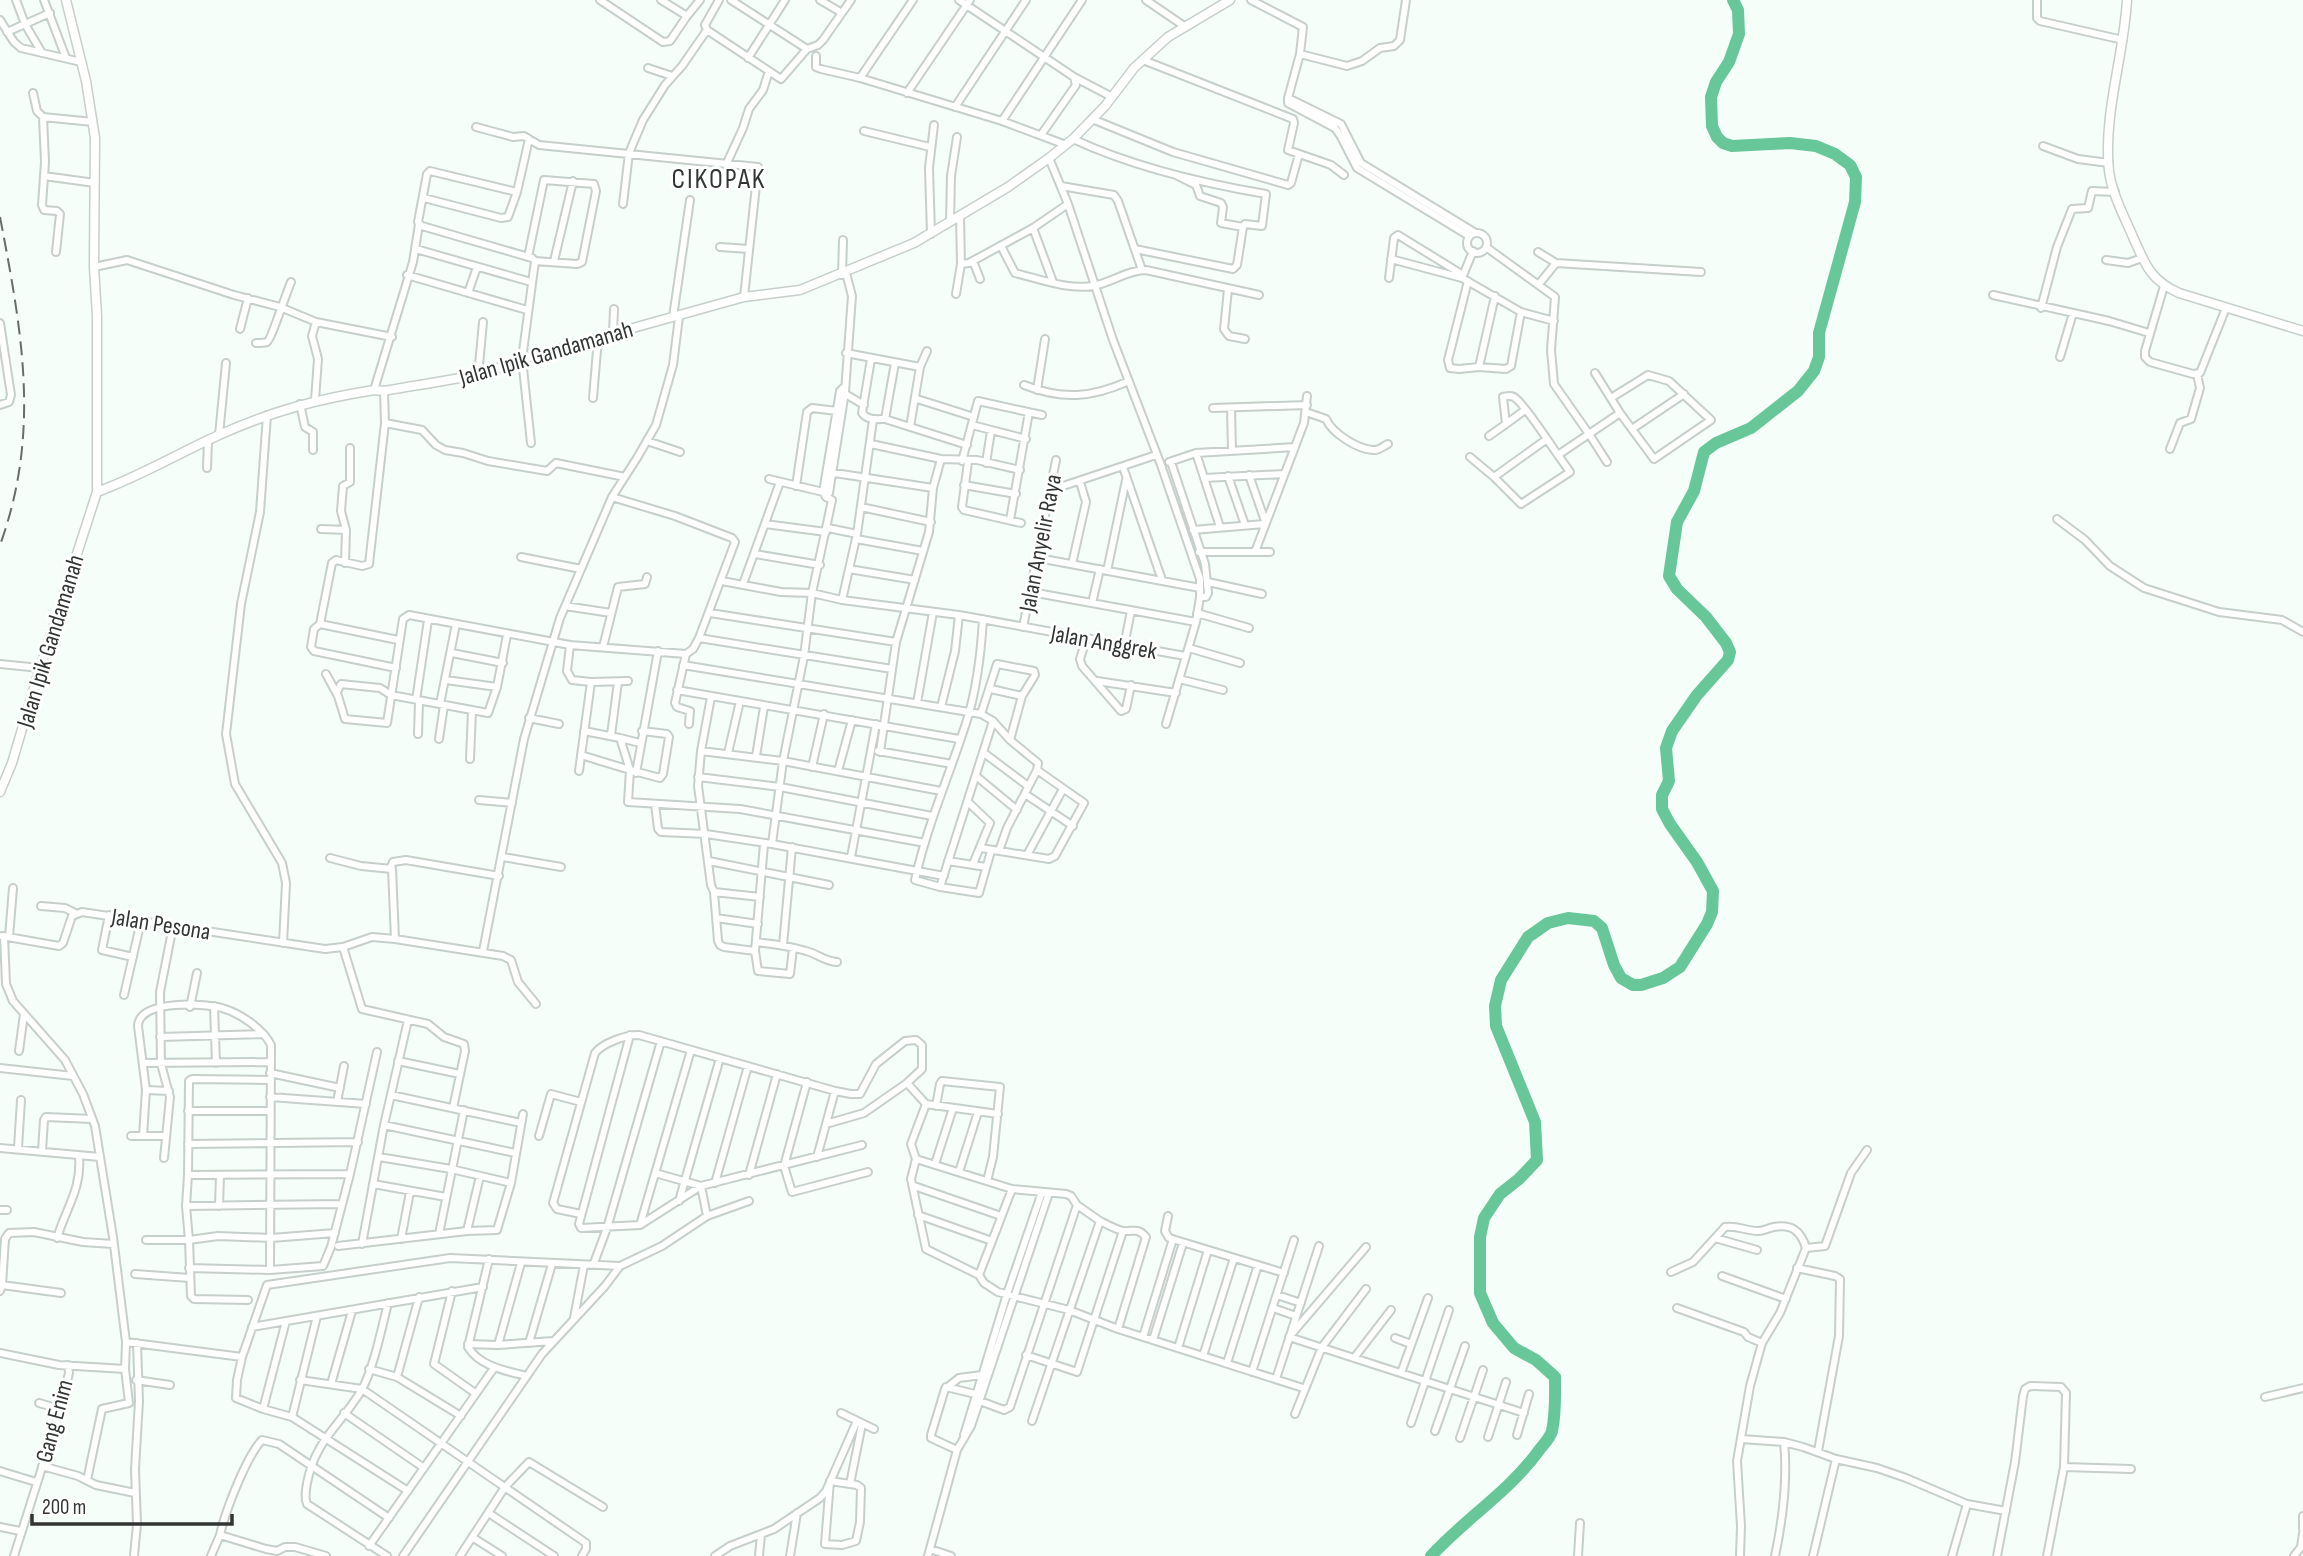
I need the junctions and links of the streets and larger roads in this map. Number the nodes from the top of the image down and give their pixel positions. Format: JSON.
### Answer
{"nodes":[{"id":1,"x":16,"y":0,"type":"edge"},
{"id":2,"x":44,"y":0,"type":"edge"},
{"id":3,"x":66,"y":0,"type":"edge"},
{"id":4,"x":600,"y":0,"type":"edge"},
{"id":5,"x":661,"y":0,"type":"edge"},
{"id":6,"x":700,"y":0,"type":"edge"},
{"id":7,"x":719,"y":0,"type":"edge"},
{"id":8,"x":731,"y":0,"type":"edge"},
{"id":9,"x":785,"y":0,"type":"edge"},
{"id":10,"x":820,"y":0,"type":"edge"},
{"id":11,"x":838,"y":0,"type":"edge"},
{"id":12,"x":913,"y":0,"type":"edge"},
{"id":13,"x":959,"y":0,"type":"edge"},
{"id":14,"x":1026,"y":0,"type":"edge"},
{"id":15,"x":1082,"y":0,"type":"edge"},
{"id":16,"x":1146,"y":0,"type":"edge"},
{"id":17,"x":1230,"y":0,"type":"edge"},
{"id":18,"x":1251,"y":0,"type":"edge"},
{"id":19,"x":1406,"y":0,"type":"edge"},
{"id":20,"x":2038,"y":0,"type":"edge"},
{"id":21,"x":2127,"y":0,"type":"edge"},
{"id":22,"x":849,"y":3,"type":"edge"},
{"id":23,"x":969,"y":3,"type":"edge"},
{"id":24,"x":50,"y":13,"type":"junction"},
{"id":25,"x":842,"y":13,"type":"junction"},
{"id":26,"x":687,"y":16,"type":"junction"},
{"id":27,"x":0,"y":20,"type":"edge"},
{"id":28,"x":25,"y":24,"type":"junction"},
{"id":29,"x":769,"y":24,"type":"junction"},
{"id":30,"x":1184,"y":26,"type":"junction"},
{"id":31,"x":707,"y":30,"type":"junction"},
{"id":32,"x":1006,"y":31,"type":"junction"},
{"id":33,"x":7,"y":32,"type":"junction"},
{"id":34,"x":2123,"y":40,"type":"junction"},
{"id":35,"x":807,"y":49,"type":"junction"},
{"id":36,"x":41,"y":53,"type":"junction"},
{"id":37,"x":1300,"y":54,"type":"junction"},
{"id":38,"x":816,"y":56,"type":"dead end"},
{"id":39,"x":1045,"y":56,"type":"junction"},
{"id":40,"x":66,"y":58,"type":"junction"},
{"id":41,"x":748,"y":58,"type":"junction"},
{"id":42,"x":1143,"y":60,"type":"junction"},
{"id":43,"x":81,"y":62,"type":"junction"},
{"id":44,"x":648,"y":68,"type":"dead end"},
{"id":45,"x":769,"y":71,"type":"junction"},
{"id":46,"x":672,"y":76,"type":"junction"},
{"id":47,"x":1074,"y":77,"type":"junction"},
{"id":48,"x":860,"y":78,"type":"junction"},
{"id":49,"x":33,"y":93,"type":"dead end"},
{"id":50,"x":907,"y":93,"type":"junction"},
{"id":51,"x":1112,"y":97,"type":"junction"},
{"id":52,"x":955,"y":107,"type":"junction"},
{"id":53,"x":43,"y":117,"type":"junction"},
{"id":54,"x":1092,"y":119,"type":"junction"},
{"id":55,"x":1002,"y":121,"type":"junction"},
{"id":56,"x":93,"y":122,"type":"junction"},
{"id":57,"x":934,"y":125,"type":"dead end"},
{"id":58,"x":476,"y":127,"type":"dead end"},
{"id":59,"x":864,"y":131,"type":"dead end"},
{"id":60,"x":1041,"y":135,"type":"junction"},
{"id":61,"x":957,"y":138,"type":"dead end"},
{"id":62,"x":529,"y":139,"type":"junction"},
{"id":63,"x":1073,"y":139,"type":"junction"},
{"id":64,"x":1066,"y":145,"type":"junction"},
{"id":65,"x":2043,"y":146,"type":"dead end"},
{"id":66,"x":930,"y":147,"type":"junction"},
{"id":67,"x":629,"y":153,"type":"junction"},
{"id":68,"x":1299,"y":154,"type":"junction"},
{"id":69,"x":1051,"y":157,"type":"junction"},
{"id":70,"x":2109,"y":163,"type":"junction"},
{"id":71,"x":726,"y":165,"type":"junction"},
{"id":72,"x":1176,"y":175,"type":"junction"},
{"id":73,"x":1344,"y":175,"type":"dead end"},
{"id":74,"x":44,"y":176,"type":"junction"},
{"id":75,"x":573,"y":181,"type":"junction"},
{"id":76,"x":95,"y":183,"type":"junction"},
{"id":77,"x":1063,"y":186,"type":"junction"},
{"id":78,"x":517,"y":192,"type":"junction"},
{"id":79,"x":2115,"y":192,"type":"junction"},
{"id":80,"x":424,"y":198,"type":"junction"},
{"id":81,"x":690,"y":200,"type":"dead end"},
{"id":82,"x":623,"y":204,"type":"dead end"},
{"id":83,"x":1068,"y":204,"type":"junction"},
{"id":84,"x":960,"y":216,"type":"junction"},
{"id":85,"x":950,"y":222,"type":"junction"},
{"id":86,"x":419,"y":224,"type":"junction"},
{"id":87,"x":1243,"y":227,"type":"junction"},
{"id":88,"x":1033,"y":228,"type":"junction"},
{"id":89,"x":931,"y":234,"type":"junction"},
{"id":90,"x":1471,"y":234,"type":"junction"},
{"id":91,"x":843,"y":240,"type":"dead end"},
{"id":92,"x":1001,"y":246,"type":"junction"},
{"id":93,"x":720,"y":247,"type":"dead end"},
{"id":94,"x":1486,"y":247,"type":"junction"},
{"id":95,"x":416,"y":249,"type":"junction"},
{"id":96,"x":749,"y":249,"type":"junction"},
{"id":97,"x":1135,"y":249,"type":"junction"},
{"id":98,"x":1473,"y":251,"type":"junction"},
{"id":99,"x":1538,"y":252,"type":"dead end"},
{"id":100,"x":56,"y":253,"type":"dead end"},
{"id":101,"x":528,"y":257,"type":"junction"},
{"id":102,"x":2142,"y":258,"type":"junction"},
{"id":103,"x":1391,"y":259,"type":"junction"},
{"id":104,"x":2106,"y":260,"type":"dead end"},
{"id":105,"x":535,"y":261,"type":"junction"},
{"id":106,"x":554,"y":261,"type":"junction"},
{"id":107,"x":973,"y":261,"type":"junction"},
{"id":108,"x":1556,"y":263,"type":"junction"},
{"id":109,"x":961,"y":264,"type":"junction"},
{"id":110,"x":94,"y":267,"type":"junction"},
{"id":111,"x":477,"y":267,"type":"junction"},
{"id":112,"x":1142,"y":270,"type":"junction"},
{"id":113,"x":1702,"y":272,"type":"dead end"},
{"id":114,"x":844,"y":274,"type":"junction"},
{"id":115,"x":407,"y":275,"type":"junction"},
{"id":116,"x":1389,"y":278,"type":"dead end"},
{"id":117,"x":1464,"y":278,"type":"junction"},
{"id":118,"x":980,"y":279,"type":"dead end"},
{"id":119,"x":291,"y":282,"type":"dead end"},
{"id":120,"x":531,"y":282,"type":"junction"},
{"id":121,"x":1053,"y":282,"type":"junction"},
{"id":122,"x":1539,"y":284,"type":"junction"},
{"id":123,"x":1096,"y":285,"type":"junction"},
{"id":124,"x":2164,"y":286,"type":"junction"},
{"id":125,"x":1228,"y":289,"type":"junction"},
{"id":126,"x":468,"y":293,"type":"junction"},
{"id":127,"x":956,"y":294,"type":"dead end"},
{"id":128,"x":1259,"y":295,"type":"dead end"},
{"id":129,"x":1993,"y":295,"type":"dead end"},
{"id":130,"x":1495,"y":296,"type":"junction"},
{"id":131,"x":744,"y":297,"type":"junction"},
{"id":132,"x":248,"y":298,"type":"junction"},
{"id":133,"x":280,"y":307,"type":"junction"},
{"id":134,"x":2041,"y":308,"type":"junction"},
{"id":135,"x":2226,"y":308,"type":"junction"},
{"id":136,"x":614,"y":309,"type":"dead end"},
{"id":137,"x":527,"y":310,"type":"junction"},
{"id":138,"x":1521,"y":312,"type":"junction"},
{"id":139,"x":2073,"y":313,"type":"junction"},
{"id":140,"x":676,"y":317,"type":"junction"},
{"id":141,"x":1554,"y":321,"type":"junction"},
{"id":142,"x":316,"y":322,"type":"junction"},
{"id":143,"x":483,"y":322,"type":"dead end"},
{"id":144,"x":0,"y":323,"type":"edge"},
{"id":145,"x":240,"y":329,"type":"dead end"},
{"id":146,"x":2303,"y":331,"type":"edge"},
{"id":147,"x":613,"y":333,"type":"junction"},
{"id":148,"x":2149,"y":333,"type":"junction"},
{"id":149,"x":392,"y":337,"type":"junction"},
{"id":150,"x":597,"y":338,"type":"junction"},
{"id":151,"x":1245,"y":339,"type":"dead end"},
{"id":152,"x":1045,"y":340,"type":"dead end"},
{"id":153,"x":256,"y":343,"type":"dead end"},
{"id":154,"x":2,"y":347,"type":"edge"},
{"id":155,"x":927,"y":351,"type":"dead end"},
{"id":156,"x":846,"y":353,"type":"junction"},
{"id":157,"x":2060,"y":357,"type":"dead end"},
{"id":158,"x":522,"y":359,"type":"junction"},
{"id":159,"x":871,"y":359,"type":"junction"},
{"id":160,"x":226,"y":363,"type":"dead end"},
{"id":161,"x":895,"y":363,"type":"junction"},
{"id":162,"x":1479,"y":367,"type":"junction"},
{"id":163,"x":920,"y":368,"type":"junction"},
{"id":164,"x":8,"y":372,"type":"junction"},
{"id":165,"x":1595,"y":373,"type":"dead end"},
{"id":166,"x":2197,"y":374,"type":"junction"},
{"id":167,"x":0,"y":375,"type":"edge"},
{"id":168,"x":478,"y":376,"type":"junction"},
{"id":169,"x":1129,"y":381,"type":"junction"},
{"id":170,"x":1024,"y":385,"type":"dead end"},
{"id":171,"x":379,"y":390,"type":"junction"},
{"id":172,"x":843,"y":390,"type":"junction"},
{"id":173,"x":1037,"y":390,"type":"junction"},
{"id":174,"x":1684,"y":394,"type":"junction"},
{"id":175,"x":1307,"y":396,"type":"dead end"},
{"id":176,"x":593,"y":398,"type":"dead end"},
{"id":177,"x":1611,"y":398,"type":"junction"},
{"id":178,"x":917,"y":399,"type":"junction"},
{"id":179,"x":315,"y":400,"type":"junction"},
{"id":180,"x":300,"y":404,"type":"junction"},
{"id":181,"x":0,"y":405,"type":"edge"},
{"id":182,"x":864,"y":405,"type":"junction"},
{"id":183,"x":1213,"y":408,"type":"dead end"},
{"id":184,"x":1231,"y":408,"type":"junction"},
{"id":185,"x":1307,"y":408,"type":"junction"},
{"id":186,"x":1525,"y":410,"type":"junction"},
{"id":187,"x":837,"y":411,"type":"junction"},
{"id":188,"x":1029,"y":412,"type":"junction"},
{"id":189,"x":1620,"y":413,"type":"junction"},
{"id":190,"x":267,"y":415,"type":"junction"},
{"id":191,"x":1042,"y":415,"type":"dead end"},
{"id":192,"x":974,"y":417,"type":"junction"},
{"id":193,"x":885,"y":419,"type":"junction"},
{"id":194,"x":873,"y":420,"type":"junction"},
{"id":195,"x":385,"y":422,"type":"junction"},
{"id":196,"x":1506,"y":424,"type":"junction"},
{"id":197,"x":972,"y":425,"type":"junction"},
{"id":198,"x":910,"y":427,"type":"junction"},
{"id":199,"x":1632,"y":429,"type":"junction"},
{"id":200,"x":836,"y":431,"type":"junction"},
{"id":201,"x":991,"y":431,"type":"junction"},
{"id":202,"x":1589,"y":434,"type":"junction"},
{"id":203,"x":219,"y":435,"type":"junction"},
{"id":204,"x":1489,"y":436,"type":"dead end"},
{"id":205,"x":1026,"y":439,"type":"junction"},
{"id":206,"x":1547,"y":439,"type":"junction"},
{"id":207,"x":208,"y":440,"type":"junction"},
{"id":208,"x":647,"y":441,"type":"junction"},
{"id":209,"x":531,"y":443,"type":"dead end"},
{"id":210,"x":871,"y":444,"type":"junction"},
{"id":211,"x":1388,"y":444,"type":"dead end"},
{"id":212,"x":967,"y":445,"type":"junction"},
{"id":213,"x":1295,"y":447,"type":"junction"},
{"id":214,"x":350,"y":449,"type":"dead end"},
{"id":215,"x":2170,"y":449,"type":"dead end"},
{"id":216,"x":313,"y":450,"type":"dead end"},
{"id":217,"x":1232,"y":451,"type":"junction"},
{"id":218,"x":680,"y":452,"type":"dead end"},
{"id":219,"x":1196,"y":453,"type":"junction"},
{"id":220,"x":1156,"y":455,"type":"junction"},
{"id":221,"x":1558,"y":455,"type":"junction"},
{"id":222,"x":1470,"y":457,"type":"dead end"},
{"id":223,"x":941,"y":459,"type":"junction"},
{"id":224,"x":1056,"y":460,"type":"dead end"},
{"id":225,"x":965,"y":461,"type":"junction"},
{"id":226,"x":1171,"y":462,"type":"junction"},
{"id":227,"x":1607,"y":462,"type":"dead end"},
{"id":228,"x":986,"y":463,"type":"junction"},
{"id":229,"x":1161,"y":465,"type":"junction"},
{"id":230,"x":1123,"y":467,"type":"junction"},
{"id":231,"x":206,"y":468,"type":"dead end"},
{"id":232,"x":1020,"y":470,"type":"junction"},
{"id":233,"x":829,"y":472,"type":"junction"},
{"id":234,"x":1284,"y":474,"type":"junction"},
{"id":235,"x":1249,"y":475,"type":"junction"},
{"id":236,"x":1228,"y":476,"type":"junction"},
{"id":237,"x":625,"y":477,"type":"junction"},
{"id":238,"x":865,"y":477,"type":"junction"},
{"id":239,"x":1494,"y":477,"type":"junction"},
{"id":240,"x":1127,"y":478,"type":"junction"},
{"id":241,"x":1204,"y":478,"type":"junction"},
{"id":242,"x":769,"y":479,"type":"dead end"},
{"id":243,"x":780,"y":482,"type":"junction"},
{"id":244,"x":1080,"y":482,"type":"junction"},
{"id":245,"x":964,"y":485,"type":"junction"},
{"id":246,"x":796,"y":486,"type":"junction"},
{"id":247,"x":933,"y":488,"type":"junction"},
{"id":248,"x":1051,"y":491,"type":"junction"},
{"id":249,"x":97,"y":492,"type":"junction"},
{"id":250,"x":826,"y":494,"type":"junction"},
{"id":251,"x":1016,"y":494,"type":"junction"},
{"id":252,"x":612,"y":496,"type":"junction"},
{"id":253,"x":861,"y":508,"type":"junction"},
{"id":254,"x":2057,"y":519,"type":"dead end"},
{"id":255,"x":1010,"y":520,"type":"junction"},
{"id":256,"x":931,"y":522,"type":"junction"},
{"id":257,"x":1021,"y":523,"type":"dead end"},
{"id":258,"x":1265,"y":523,"type":"junction"},
{"id":259,"x":765,"y":524,"type":"junction"},
{"id":260,"x":1245,"y":525,"type":"junction"},
{"id":261,"x":1220,"y":527,"type":"junction"},
{"id":262,"x":321,"y":529,"type":"dead end"},
{"id":263,"x":346,"y":530,"type":"junction"},
{"id":264,"x":827,"y":530,"type":"junction"},
{"id":265,"x":1193,"y":530,"type":"junction"},
{"id":266,"x":856,"y":536,"type":"junction"},
{"id":267,"x":923,"y":551,"type":"junction"},
{"id":268,"x":1201,"y":552,"type":"junction"},
{"id":269,"x":1255,"y":552,"type":"junction"},
{"id":270,"x":1270,"y":552,"type":"dead end"},
{"id":271,"x":1191,"y":553,"type":"junction"},
{"id":272,"x":755,"y":554,"type":"junction"},
{"id":273,"x":522,"y":557,"type":"dead end"},
{"id":274,"x":1038,"y":558,"type":"junction"},
{"id":275,"x":345,"y":563,"type":"junction"},
{"id":276,"x":1072,"y":564,"type":"junction"},
{"id":277,"x":820,"y":565,"type":"junction"},
{"id":278,"x":581,"y":569,"type":"junction"},
{"id":279,"x":849,"y":569,"type":"junction"},
{"id":280,"x":1103,"y":570,"type":"junction"},
{"id":281,"x":647,"y":577,"type":"dead end"},
{"id":282,"x":915,"y":580,"type":"junction"},
{"id":283,"x":1162,"y":580,"type":"junction"},
{"id":284,"x":722,"y":581,"type":"junction"},
{"id":285,"x":1208,"y":582,"type":"junction"},
{"id":286,"x":743,"y":584,"type":"junction"},
{"id":287,"x":1200,"y":587,"type":"junction"},
{"id":288,"x":1031,"y":592,"type":"junction"},
{"id":289,"x":813,"y":593,"type":"junction"},
{"id":290,"x":1262,"y":594,"type":"dead end"},
{"id":291,"x":1200,"y":597,"type":"junction"},
{"id":292,"x":842,"y":600,"type":"junction"},
{"id":293,"x":1092,"y":603,"type":"junction"},
{"id":294,"x":565,"y":606,"type":"junction"},
{"id":295,"x":905,"y":609,"type":"junction"},
{"id":296,"x":1131,"y":611,"type":"junction"},
{"id":297,"x":933,"y":612,"type":"junction"},
{"id":298,"x":611,"y":613,"type":"junction"},
{"id":299,"x":710,"y":613,"type":"junction"},
{"id":300,"x":1197,"y":613,"type":"junction"},
{"id":301,"x":959,"y":615,"type":"junction"},
{"id":302,"x":983,"y":619,"type":"junction"},
{"id":303,"x":428,"y":620,"type":"junction"},
{"id":304,"x":1196,"y":622,"type":"junction"},
{"id":305,"x":320,"y":624,"type":"junction"},
{"id":306,"x":456,"y":624,"type":"junction"},
{"id":307,"x":1023,"y":627,"type":"junction"},
{"id":308,"x":1249,"y":628,"type":"dead end"},
{"id":309,"x":808,"y":629,"type":"junction"},
{"id":310,"x":2303,"y":632,"type":"edge"},
{"id":311,"x":507,"y":635,"type":"junction"},
{"id":312,"x":699,"y":638,"type":"junction"},
{"id":313,"x":1086,"y":639,"type":"junction"},
{"id":314,"x":398,"y":640,"type":"junction"},
{"id":315,"x":896,"y":642,"type":"junction"},
{"id":316,"x":554,"y":643,"type":"junction"},
{"id":317,"x":570,"y":645,"type":"junction"},
{"id":318,"x":1124,"y":646,"type":"junction"},
{"id":319,"x":603,"y":647,"type":"junction"},
{"id":320,"x":1189,"y":648,"type":"junction"},
{"id":321,"x":658,"y":651,"type":"junction"},
{"id":322,"x":452,"y":653,"type":"junction"},
{"id":323,"x":686,"y":654,"type":"junction"},
{"id":324,"x":804,"y":656,"type":"junction"},
{"id":325,"x":1185,"y":656,"type":"junction"},
{"id":326,"x":503,"y":663,"type":"junction"},
{"id":327,"x":1240,"y":663,"type":"dead end"},
{"id":328,"x":0,"y":664,"type":"edge"},
{"id":329,"x":683,"y":666,"type":"junction"},
{"id":330,"x":40,"y":668,"type":"junction"},
{"id":331,"x":396,"y":668,"type":"junction"},
{"id":332,"x":892,"y":669,"type":"junction"},
{"id":333,"x":326,"y":674,"type":"dead end"},
{"id":334,"x":1180,"y":679,"type":"junction"},
{"id":335,"x":446,"y":680,"type":"junction"},
{"id":336,"x":628,"y":681,"type":"dead end"},
{"id":337,"x":1097,"y":681,"type":"junction"},
{"id":338,"x":591,"y":682,"type":"junction"},
{"id":339,"x":618,"y":682,"type":"junction"},
{"id":340,"x":798,"y":684,"type":"junction"},
{"id":341,"x":1131,"y":685,"type":"junction"},
{"id":342,"x":497,"y":687,"type":"junction"},
{"id":343,"x":991,"y":689,"type":"junction"},
{"id":344,"x":677,"y":690,"type":"junction"},
{"id":345,"x":1223,"y":690,"type":"dead end"},
{"id":346,"x":337,"y":692,"type":"junction"},
{"id":347,"x":1176,"y":692,"type":"junction"},
{"id":348,"x":391,"y":695,"type":"junction"},
{"id":349,"x":1022,"y":696,"type":"junction"},
{"id":350,"x":711,"y":697,"type":"junction"},
{"id":351,"x":888,"y":698,"type":"junction"},
{"id":352,"x":418,"y":701,"type":"junction"},
{"id":353,"x":740,"y":702,"type":"junction"},
{"id":354,"x":917,"y":703,"type":"junction"},
{"id":355,"x":442,"y":705,"type":"junction"},
{"id":356,"x":764,"y":707,"type":"junction"},
{"id":357,"x":941,"y":707,"type":"junction"},
{"id":358,"x":794,"y":710,"type":"junction"},
{"id":359,"x":472,"y":711,"type":"junction"},
{"id":360,"x":968,"y":712,"type":"junction"},
{"id":361,"x":824,"y":714,"type":"junction"},
{"id":362,"x":981,"y":714,"type":"junction"},
{"id":363,"x":529,"y":719,"type":"junction"},
{"id":364,"x":852,"y":720,"type":"junction"},
{"id":365,"x":993,"y":721,"type":"junction"},
{"id":366,"x":559,"y":724,"type":"dead end"},
{"id":367,"x":689,"y":724,"type":"dead end"},
{"id":368,"x":1166,"y":724,"type":"dead end"},
{"id":369,"x":879,"y":725,"type":"junction"},
{"id":370,"x":584,"y":731,"type":"junction"},
{"id":371,"x":642,"y":731,"type":"junction"},
{"id":372,"x":418,"y":734,"type":"dead end"},
{"id":373,"x":611,"y":735,"type":"junction"},
{"id":374,"x":620,"y":738,"type":"junction"},
{"id":375,"x":439,"y":739,"type":"dead end"},
{"id":376,"x":959,"y":739,"type":"junction"},
{"id":377,"x":1010,"y":740,"type":"junction"},
{"id":378,"x":640,"y":743,"type":"junction"},
{"id":379,"x":872,"y":750,"type":"junction"},
{"id":380,"x":701,"y":751,"type":"junction"},
{"id":381,"x":880,"y":752,"type":"junction"},
{"id":382,"x":728,"y":753,"type":"junction"},
{"id":383,"x":984,"y":753,"type":"junction"},
{"id":384,"x":581,"y":755,"type":"junction"},
{"id":385,"x":756,"y":757,"type":"junction"},
{"id":386,"x":470,"y":759,"type":"dead end"},
{"id":387,"x":783,"y":761,"type":"junction"},
{"id":388,"x":952,"y":764,"type":"junction"},
{"id":389,"x":812,"y":766,"type":"junction"},
{"id":390,"x":1037,"y":770,"type":"junction"},
{"id":391,"x":579,"y":771,"type":"dead end"},
{"id":392,"x":633,"y":771,"type":"junction"},
{"id":393,"x":838,"y":771,"type":"junction"},
{"id":394,"x":976,"y":776,"type":"junction"},
{"id":395,"x":698,"y":777,"type":"junction"},
{"id":396,"x":867,"y":777,"type":"junction"},
{"id":397,"x":1028,"y":786,"type":"junction"},
{"id":398,"x":780,"y":787,"type":"junction"},
{"id":399,"x":1063,"y":789,"type":"junction"},
{"id":400,"x":941,"y":791,"type":"junction"},
{"id":401,"x":0,"y":792,"type":"edge"},
{"id":402,"x":1026,"y":794,"type":"junction"},
{"id":403,"x":479,"y":800,"type":"dead end"},
{"id":404,"x":968,"y":802,"type":"junction"},
{"id":405,"x":512,"y":803,"type":"junction"},
{"id":406,"x":655,"y":804,"type":"junction"},
{"id":407,"x":862,"y":804,"type":"junction"},
{"id":408,"x":701,"y":806,"type":"junction"},
{"id":409,"x":1017,"y":810,"type":"junction"},
{"id":410,"x":1049,"y":811,"type":"junction"},
{"id":411,"x":776,"y":816,"type":"junction"},
{"id":412,"x":932,"y":816,"type":"junction"},
{"id":413,"x":1073,"y":825,"type":"junction"},
{"id":414,"x":855,"y":829,"type":"junction"},
{"id":415,"x":706,"y":834,"type":"junction"},
{"id":416,"x":925,"y":843,"type":"junction"},
{"id":417,"x":768,"y":844,"type":"junction"},
{"id":418,"x":792,"y":847,"type":"junction"},
{"id":419,"x":981,"y":848,"type":"junction"},
{"id":420,"x":995,"y":851,"type":"junction"},
{"id":421,"x":1027,"y":855,"type":"junction"},
{"id":422,"x":503,"y":857,"type":"junction"},
{"id":423,"x":851,"y":857,"type":"junction"},
{"id":424,"x":330,"y":858,"type":"dead end"},
{"id":425,"x":709,"y":861,"type":"junction"},
{"id":426,"x":948,"y":861,"type":"junction"},
{"id":427,"x":973,"y":864,"type":"junction"},
{"id":428,"x":561,"y":867,"type":"dead end"},
{"id":429,"x":986,"y":867,"type":"junction"},
{"id":430,"x":390,"y":869,"type":"junction"},
{"id":431,"x":917,"y":870,"type":"junction"},
{"id":432,"x":762,"y":871,"type":"junction"},
{"id":433,"x":499,"y":876,"type":"junction"},
{"id":434,"x":944,"y":876,"type":"junction"},
{"id":435,"x":791,"y":877,"type":"junction"},
{"id":436,"x":829,"y":886,"type":"dead end"},
{"id":437,"x":940,"y":887,"type":"junction"},
{"id":438,"x":13,"y":888,"type":"dead end"},
{"id":439,"x":714,"y":892,"type":"junction"},
{"id":440,"x":760,"y":897,"type":"junction"},
{"id":441,"x":41,"y":906,"type":"dead end"},
{"id":442,"x":75,"y":913,"type":"junction"},
{"id":443,"x":109,"y":915,"type":"junction"},
{"id":444,"x":716,"y":918,"type":"junction"},
{"id":445,"x":141,"y":921,"type":"junction"},
{"id":446,"x":758,"y":924,"type":"junction"},
{"id":447,"x":173,"y":926,"type":"junction"},
{"id":448,"x":4,"y":936,"type":"edge"},
{"id":449,"x":395,"y":939,"type":"junction"},
{"id":450,"x":756,"y":942,"type":"junction"},
{"id":451,"x":283,"y":943,"type":"junction"},
{"id":452,"x":783,"y":945,"type":"junction"},
{"id":453,"x":343,"y":947,"type":"junction"},
{"id":454,"x":793,"y":948,"type":"junction"},
{"id":455,"x":483,"y":951,"type":"junction"},
{"id":456,"x":755,"y":951,"type":"junction"},
{"id":457,"x":133,"y":957,"type":"junction"},
{"id":458,"x":837,"y":962,"type":"dead end"},
{"id":459,"x":197,"y":973,"type":"dead end"},
{"id":460,"x":124,"y":995,"type":"dead end"},
{"id":461,"x":536,"y":1004,"type":"dead end"},
{"id":462,"x":160,"y":1006,"type":"junction"},
{"id":463,"x":214,"y":1006,"type":"junction"},
{"id":464,"x":190,"y":1007,"type":"junction"},
{"id":465,"x":24,"y":1014,"type":"junction"},
{"id":466,"x":408,"y":1020,"type":"junction"},
{"id":467,"x":262,"y":1034,"type":"junction"},
{"id":468,"x":630,"y":1035,"type":"junction"},
{"id":469,"x":160,"y":1037,"type":"junction"},
{"id":470,"x":216,"y":1037,"type":"junction"},
{"id":471,"x":661,"y":1041,"type":"junction"},
{"id":472,"x":691,"y":1050,"type":"junction"},
{"id":473,"x":19,"y":1051,"type":"dead end"},
{"id":474,"x":377,"y":1052,"type":"dead end"},
{"id":475,"x":720,"y":1058,"type":"junction"},
{"id":476,"x":398,"y":1061,"type":"junction"},
{"id":477,"x":143,"y":1062,"type":"junction"},
{"id":478,"x":271,"y":1062,"type":"junction"},
{"id":479,"x":216,"y":1063,"type":"junction"},
{"id":480,"x":161,"y":1064,"type":"junction"},
{"id":481,"x":344,"y":1066,"type":"dead end"},
{"id":482,"x":748,"y":1066,"type":"junction"},
{"id":483,"x":0,"y":1068,"type":"edge"},
{"id":484,"x":460,"y":1074,"type":"junction"},
{"id":485,"x":777,"y":1074,"type":"junction"},
{"id":486,"x":74,"y":1076,"type":"junction"},
{"id":487,"x":270,"y":1076,"type":"junction"},
{"id":488,"x":807,"y":1082,"type":"junction"},
{"id":489,"x":909,"y":1085,"type":"junction"},
{"id":490,"x":340,"y":1088,"type":"junction"},
{"id":491,"x":146,"y":1090,"type":"junction"},
{"id":492,"x":835,"y":1091,"type":"junction"},
{"id":493,"x":169,"y":1094,"type":"junction"},
{"id":494,"x":391,"y":1094,"type":"junction"},
{"id":495,"x":188,"y":1097,"type":"junction"},
{"id":496,"x":271,"y":1097,"type":"junction"},
{"id":497,"x":21,"y":1100,"type":"dead end"},
{"id":498,"x":337,"y":1102,"type":"junction"},
{"id":499,"x":581,"y":1102,"type":"junction"},
{"id":500,"x":924,"y":1102,"type":"junction"},
{"id":501,"x":366,"y":1104,"type":"junction"},
{"id":502,"x":936,"y":1107,"type":"junction"},
{"id":503,"x":453,"y":1108,"type":"junction"},
{"id":504,"x":953,"y":1108,"type":"junction"},
{"id":505,"x":464,"y":1110,"type":"junction"},
{"id":506,"x":188,"y":1111,"type":"junction"},
{"id":507,"x":270,"y":1111,"type":"junction"},
{"id":508,"x":978,"y":1112,"type":"junction"},
{"id":509,"x":523,"y":1114,"type":"dead end"},
{"id":510,"x":998,"y":1114,"type":"junction"},
{"id":511,"x":92,"y":1119,"type":"junction"},
{"id":512,"x":521,"y":1123,"type":"junction"},
{"id":513,"x":826,"y":1124,"type":"junction"},
{"id":514,"x":384,"y":1125,"type":"junction"},
{"id":515,"x":131,"y":1136,"type":"dead end"},
{"id":516,"x":143,"y":1136,"type":"junction"},
{"id":517,"x":166,"y":1136,"type":"junction"},
{"id":518,"x":539,"y":1136,"type":"dead end"},
{"id":519,"x":457,"y":1140,"type":"junction"},
{"id":520,"x":270,"y":1142,"type":"junction"},
{"id":521,"x":358,"y":1142,"type":"junction"},
{"id":522,"x":188,"y":1144,"type":"junction"},
{"id":523,"x":862,"y":1145,"type":"dead end"},
{"id":524,"x":0,"y":1148,"type":"edge"},
{"id":525,"x":18,"y":1148,"type":"junction"},
{"id":526,"x":42,"y":1150,"type":"junction"},
{"id":527,"x":1867,"y":1150,"type":"dead end"},
{"id":528,"x":515,"y":1153,"type":"junction"},
{"id":529,"x":79,"y":1156,"type":"junction"},
{"id":530,"x":100,"y":1157,"type":"junction"},
{"id":531,"x":379,"y":1157,"type":"junction"},
{"id":532,"x":817,"y":1157,"type":"junction"},
{"id":533,"x":164,"y":1158,"type":"dead end"},
{"id":534,"x":916,"y":1159,"type":"junction"},
{"id":535,"x":934,"y":1164,"type":"junction"},
{"id":536,"x":784,"y":1166,"type":"junction"},
{"id":537,"x":450,"y":1169,"type":"junction"},
{"id":538,"x":655,"y":1172,"type":"junction"},
{"id":539,"x":868,"y":1172,"type":"dead end"},
{"id":540,"x":959,"y":1172,"type":"junction"},
{"id":541,"x":270,"y":1174,"type":"junction"},
{"id":542,"x":350,"y":1174,"type":"junction"},
{"id":543,"x":188,"y":1175,"type":"junction"},
{"id":544,"x":220,"y":1175,"type":"junction"},
{"id":545,"x":749,"y":1175,"type":"junction"},
{"id":546,"x":480,"y":1176,"type":"junction"},
{"id":547,"x":684,"y":1181,"type":"junction"},
{"id":548,"x":987,"y":1181,"type":"junction"},
{"id":549,"x":511,"y":1183,"type":"junction"},
{"id":550,"x":715,"y":1183,"type":"junction"},
{"id":551,"x":373,"y":1184,"type":"junction"},
{"id":552,"x":701,"y":1185,"type":"junction"},
{"id":553,"x":914,"y":1186,"type":"junction"},
{"id":554,"x":1012,"y":1189,"type":"junction"},
{"id":555,"x":410,"y":1192,"type":"junction"},
{"id":556,"x":1045,"y":1193,"type":"junction"},
{"id":557,"x":446,"y":1198,"type":"junction"},
{"id":558,"x":679,"y":1201,"type":"junction"},
{"id":559,"x":748,"y":1201,"type":"dead end"},
{"id":560,"x":341,"y":1204,"type":"junction"},
{"id":561,"x":271,"y":1205,"type":"junction"},
{"id":562,"x":1077,"y":1205,"type":"junction"},
{"id":563,"x":186,"y":1206,"type":"junction"},
{"id":564,"x":219,"y":1206,"type":"junction"},
{"id":565,"x":581,"y":1214,"type":"junction"},
{"id":566,"x":918,"y":1215,"type":"junction"},
{"id":567,"x":707,"y":1216,"type":"junction"},
{"id":568,"x":1001,"y":1216,"type":"junction"},
{"id":569,"x":1168,"y":1216,"type":"dead end"},
{"id":570,"x":1100,"y":1221,"type":"junction"},
{"id":571,"x":640,"y":1225,"type":"junction"},
{"id":572,"x":607,"y":1228,"type":"junction"},
{"id":573,"x":467,"y":1231,"type":"junction"},
{"id":574,"x":1123,"y":1231,"type":"junction"},
{"id":575,"x":335,"y":1233,"type":"junction"},
{"id":576,"x":439,"y":1234,"type":"junction"},
{"id":577,"x":57,"y":1238,"type":"junction"},
{"id":578,"x":271,"y":1238,"type":"junction"},
{"id":579,"x":1714,"y":1238,"type":"junction"},
{"id":580,"x":401,"y":1239,"type":"junction"},
{"id":581,"x":1173,"y":1239,"type":"junction"},
{"id":582,"x":146,"y":1240,"type":"dead end"},
{"id":583,"x":189,"y":1240,"type":"junction"},
{"id":584,"x":1294,"y":1240,"type":"dead end"},
{"id":585,"x":992,"y":1241,"type":"junction"},
{"id":586,"x":1183,"y":1243,"type":"junction"},
{"id":587,"x":113,"y":1244,"type":"junction"},
{"id":588,"x":362,"y":1244,"type":"junction"},
{"id":589,"x":338,"y":1246,"type":"dead end"},
{"id":590,"x":1319,"y":1247,"type":"dead end"},
{"id":591,"x":1366,"y":1247,"type":"dead end"},
{"id":592,"x":1806,"y":1248,"type":"junction"},
{"id":593,"x":1208,"y":1250,"type":"junction"},
{"id":594,"x":1757,"y":1250,"type":"dead end"},
{"id":595,"x":2,"y":1256,"type":"edge"},
{"id":596,"x":1234,"y":1258,"type":"junction"},
{"id":597,"x":489,"y":1259,"type":"junction"},
{"id":598,"x":521,"y":1262,"type":"junction"},
{"id":599,"x":594,"y":1263,"type":"junction"},
{"id":600,"x":552,"y":1264,"type":"junction"},
{"id":601,"x":584,"y":1265,"type":"junction"},
{"id":602,"x":1258,"y":1265,"type":"junction"},
{"id":603,"x":620,"y":1266,"type":"junction"},
{"id":604,"x":189,"y":1268,"type":"junction"},
{"id":605,"x":1797,"y":1268,"type":"junction"},
{"id":606,"x":270,"y":1270,"type":"junction"},
{"id":607,"x":1671,"y":1272,"type":"dead end"},
{"id":608,"x":1284,"y":1273,"type":"junction"},
{"id":609,"x":135,"y":1274,"type":"dead end"},
{"id":610,"x":979,"y":1275,"type":"junction"},
{"id":611,"x":1722,"y":1276,"type":"dead end"},
{"id":612,"x":190,"y":1278,"type":"junction"},
{"id":613,"x":483,"y":1287,"type":"junction"},
{"id":614,"x":1,"y":1288,"type":"edge"},
{"id":615,"x":1366,"y":1289,"type":"dead end"},
{"id":616,"x":452,"y":1292,"type":"junction"},
{"id":617,"x":61,"y":1293,"type":"dead end"},
{"id":618,"x":1011,"y":1295,"type":"junction"},
{"id":619,"x":1277,"y":1295,"type":"junction"},
{"id":620,"x":419,"y":1297,"type":"junction"},
{"id":621,"x":1428,"y":1297,"type":"dead end"},
{"id":622,"x":1786,"y":1299,"type":"junction"},
{"id":623,"x":248,"y":1300,"type":"dead end"},
{"id":624,"x":388,"y":1303,"type":"junction"},
{"id":625,"x":1043,"y":1303,"type":"junction"},
{"id":626,"x":1300,"y":1305,"type":"junction"},
{"id":627,"x":1273,"y":1308,"type":"junction"},
{"id":628,"x":1677,"y":1308,"type":"dead end"},
{"id":629,"x":1069,"y":1310,"type":"junction"},
{"id":630,"x":1391,"y":1310,"type":"dead end"},
{"id":631,"x":1449,"y":1310,"type":"dead end"},
{"id":632,"x":352,"y":1311,"type":"junction"},
{"id":633,"x":1310,"y":1313,"type":"junction"},
{"id":634,"x":317,"y":1316,"type":"junction"},
{"id":635,"x":1296,"y":1316,"type":"junction"},
{"id":636,"x":1096,"y":1319,"type":"junction"},
{"id":637,"x":574,"y":1320,"type":"junction"},
{"id":638,"x":286,"y":1321,"type":"junction"},
{"id":639,"x":253,"y":1327,"type":"junction"},
{"id":640,"x":1118,"y":1329,"type":"junction"},
{"id":641,"x":1143,"y":1336,"type":"junction"},
{"id":642,"x":1289,"y":1337,"type":"junction"},
{"id":643,"x":1395,"y":1338,"type":"dead end"},
{"id":644,"x":1153,"y":1340,"type":"junction"},
{"id":645,"x":555,"y":1341,"type":"junction"},
{"id":646,"x":132,"y":1342,"type":"junction"},
{"id":647,"x":529,"y":1343,"type":"junction"},
{"id":648,"x":1762,"y":1343,"type":"junction"},
{"id":649,"x":468,"y":1344,"type":"junction"},
{"id":650,"x":1411,"y":1344,"type":"junction"},
{"id":651,"x":498,"y":1345,"type":"junction"},
{"id":652,"x":1465,"y":1346,"type":"dead end"},
{"id":653,"x":1322,"y":1347,"type":"junction"},
{"id":654,"x":1178,"y":1348,"type":"junction"},
{"id":655,"x":0,"y":1353,"type":"edge"},
{"id":656,"x":1026,"y":1355,"type":"junction"},
{"id":657,"x":1203,"y":1356,"type":"junction"},
{"id":658,"x":242,"y":1357,"type":"junction"},
{"id":659,"x":1354,"y":1358,"type":"junction"},
{"id":660,"x":1052,"y":1363,"type":"junction"},
{"id":661,"x":1227,"y":1363,"type":"junction"},
{"id":662,"x":68,"y":1365,"type":"junction"},
{"id":663,"x":369,"y":1368,"type":"junction"},
{"id":664,"x":494,"y":1368,"type":"junction"},
{"id":665,"x":125,"y":1369,"type":"junction"},
{"id":666,"x":1483,"y":1370,"type":"dead end"},
{"id":667,"x":1252,"y":1371,"type":"junction"},
{"id":668,"x":1401,"y":1373,"type":"junction"},
{"id":669,"x":982,"y":1375,"type":"junction"},
{"id":670,"x":527,"y":1376,"type":"junction"},
{"id":671,"x":397,"y":1377,"type":"junction"},
{"id":672,"x":1276,"y":1379,"type":"junction"},
{"id":673,"x":136,"y":1380,"type":"junction"},
{"id":674,"x":300,"y":1380,"type":"junction"},
{"id":675,"x":1425,"y":1381,"type":"junction"},
{"id":676,"x":1506,"y":1382,"type":"dead end"},
{"id":677,"x":331,"y":1384,"type":"junction"},
{"id":678,"x":170,"y":1385,"type":"dead end"},
{"id":679,"x":946,"y":1387,"type":"junction"},
{"id":680,"x":1303,"y":1388,"type":"junction"},
{"id":681,"x":2303,"y":1388,"type":"edge"},
{"id":682,"x":362,"y":1389,"type":"junction"},
{"id":683,"x":1450,"y":1389,"type":"junction"},
{"id":684,"x":475,"y":1393,"type":"junction"},
{"id":685,"x":1529,"y":1394,"type":"dead end"},
{"id":686,"x":1474,"y":1397,"type":"junction"},
{"id":687,"x":2265,"y":1397,"type":"dead end"},
{"id":688,"x":978,"y":1398,"type":"junction"},
{"id":689,"x":39,"y":1403,"type":"dead end"},
{"id":690,"x":1498,"y":1405,"type":"junction"},
{"id":691,"x":60,"y":1409,"type":"junction"},
{"id":692,"x":263,"y":1409,"type":"junction"},
{"id":693,"x":344,"y":1413,"type":"junction"},
{"id":694,"x":841,"y":1413,"type":"dead end"},
{"id":695,"x":1524,"y":1413,"type":"junction"},
{"id":696,"x":1295,"y":1414,"type":"dead end"},
{"id":697,"x":461,"y":1416,"type":"junction"},
{"id":698,"x":292,"y":1417,"type":"junction"},
{"id":699,"x":1032,"y":1421,"type":"dead end"},
{"id":700,"x":859,"y":1422,"type":"junction"},
{"id":701,"x":1411,"y":1423,"type":"dead end"},
{"id":702,"x":874,"y":1429,"type":"dead end"},
{"id":703,"x":1435,"y":1431,"type":"dead end"},
{"id":704,"x":1517,"y":1435,"type":"dead end"},
{"id":705,"x":326,"y":1436,"type":"junction"},
{"id":706,"x":1488,"y":1437,"type":"dead end"},
{"id":707,"x":1460,"y":1438,"type":"dead end"},
{"id":708,"x":1741,"y":1439,"type":"junction"},
{"id":709,"x":1784,"y":1442,"type":"junction"},
{"id":710,"x":442,"y":1443,"type":"junction"},
{"id":711,"x":957,"y":1450,"type":"junction"},
{"id":712,"x":1818,"y":1451,"type":"junction"},
{"id":713,"x":1836,"y":1459,"type":"junction"},
{"id":714,"x":469,"y":1461,"type":"junction"},
{"id":715,"x":311,"y":1465,"type":"junction"},
{"id":716,"x":42,"y":1466,"type":"junction"},
{"id":717,"x":2064,"y":1467,"type":"junction"},
{"id":718,"x":424,"y":1468,"type":"junction"},
{"id":719,"x":2131,"y":1469,"type":"dead end"},
{"id":720,"x":0,"y":1471,"type":"edge"},
{"id":721,"x":87,"y":1480,"type":"junction"},
{"id":722,"x":830,"y":1481,"type":"junction"},
{"id":723,"x":36,"y":1482,"type":"junction"},
{"id":724,"x":850,"y":1484,"type":"junction"},
{"id":725,"x":505,"y":1488,"type":"junction"},
{"id":726,"x":408,"y":1490,"type":"junction"},
{"id":727,"x":130,"y":1492,"type":"junction"},
{"id":728,"x":1967,"y":1504,"type":"junction"},
{"id":729,"x":603,"y":1507,"type":"dead end"},
{"id":730,"x":2006,"y":1511,"type":"junction"},
{"id":731,"x":797,"y":1512,"type":"junction"},
{"id":732,"x":489,"y":1514,"type":"junction"},
{"id":733,"x":2303,"y":1516,"type":"edge"},
{"id":734,"x":389,"y":1517,"type":"junction"},
{"id":735,"x":1580,"y":1523,"type":"dead end"},
{"id":736,"x":0,"y":1527,"type":"edge"},
{"id":737,"x":20,"y":1531,"type":"junction"},
{"id":738,"x":2303,"y":1531,"type":"edge"},
{"id":739,"x":220,"y":1535,"type":"junction"},
{"id":740,"x":761,"y":1535,"type":"junction"},
{"id":741,"x":472,"y":1537,"type":"junction"},
{"id":742,"x":369,"y":1546,"type":"junction"},
{"id":743,"x":726,"y":1552,"type":"edge"},
{"id":744,"x":929,"y":1553,"type":"edge"},
{"id":745,"x":14,"y":1556,"type":"edge"},
{"id":746,"x":134,"y":1556,"type":"edge"},
{"id":747,"x":211,"y":1556,"type":"edge"},
{"id":748,"x":326,"y":1556,"type":"edge"},
{"id":749,"x":387,"y":1556,"type":"edge"},
{"id":750,"x":403,"y":1556,"type":"edge"},
{"id":751,"x":460,"y":1556,"type":"edge"},
{"id":752,"x":502,"y":1556,"type":"edge"},
{"id":753,"x":554,"y":1556,"type":"edge"},
{"id":754,"x":582,"y":1556,"type":"edge"},
{"id":755,"x":715,"y":1556,"type":"edge"},
{"id":756,"x":759,"y":1556,"type":"edge"},
{"id":757,"x":790,"y":1556,"type":"edge"},
{"id":758,"x":951,"y":1556,"type":"edge"},
{"id":759,"x":1578,"y":1556,"type":"edge"},
{"id":760,"x":1740,"y":1556,"type":"edge"},
{"id":761,"x":1775,"y":1556,"type":"edge"},
{"id":762,"x":1813,"y":1556,"type":"edge"},
{"id":763,"x":1952,"y":1556,"type":"edge"},
{"id":764,"x":1997,"y":1556,"type":"edge"},
{"id":765,"x":2047,"y":1556,"type":"edge"},
{"id":766,"x":2294,"y":1556,"type":"edge"}],
"edges":[{"from":1,"to":28,"type":"street"},
{"from":2,"to":24,"type":"street"},
{"from":3,"to":43,"type":"street"},
{"from":4,"to":26,"type":"street"},
{"from":5,"to":26,"type":"street"},
{"from":6,"to":26,"type":"street"},
{"from":7,"to":31,"type":"street"},
{"from":8,"to":29,"type":"street"},
{"from":9,"to":29,"type":"street"},
{"from":10,"to":25,"type":"street"},
{"from":11,"to":22,"type":"street"},
{"from":12,"to":48,"type":"street"},
{"from":13,"to":23,"type":"street"},
{"from":14,"to":32,"type":"street"},
{"from":15,"to":39,"type":"street"},
{"from":16,"to":30,"type":"street"},
{"from":17,"to":30,"type":"street","name":"Jalan Ipik Gandamanah"},
{"from":18,"to":37,"type":"street"},
{"from":19,"to":37,"type":"street"},
{"from":20,"to":34,"type":"street"},
{"from":21,"to":34,"type":"street"},
{"from":22,"to":25,"type":"street"},
{"from":23,"to":32,"type":"street"},
{"from":23,"to":50,"type":"street"},
{"from":24,"to":28,"type":"street"},
{"from":24,"to":40,"type":"street"},
{"from":25,"to":35,"type":"street"},
{"from":27,"to":33,"type":"street"},
{"from":28,"to":33,"type":"street"},
{"from":28,"to":36,"type":"street"},
{"from":29,"to":35,"type":"street"},
{"from":29,"to":41,"type":"street"},
{"from":30,"to":42,"type":"street","name":"Jalan Ipik Gandamanah"},
{"from":31,"to":41,"type":"street"},
{"from":31,"to":46,"type":"street"},
{"from":32,"to":39,"type":"street"},
{"from":32,"to":52,"type":"street"},
{"from":33,"to":36,"type":"street"},
{"from":34,"to":70,"type":"street"},
{"from":35,"to":45,"type":"street"},
{"from":36,"to":40,"type":"street"},
{"from":37,"to":90,"type":"street"},
{"from":38,"to":48,"type":"street"},
{"from":39,"to":47,"type":"street"},
{"from":39,"to":55,"type":"street"},
{"from":40,"to":43,"type":"street"},
{"from":41,"to":45,"type":"street"},
{"from":42,"to":51,"type":"street","name":"Jalan Ipik Gandamanah"},
{"from":42,"to":68,"type":"street"},
{"from":43,"to":56,"type":"street"},
{"from":44,"to":46,"type":"street"},
{"from":45,"to":71,"type":"street"},
{"from":46,"to":67,"type":"street"},
{"from":47,"to":51,"type":"street"},
{"from":47,"to":60,"type":"street"},
{"from":48,"to":50,"type":"street"},
{"from":49,"to":53,"type":"street"},
{"from":50,"to":52,"type":"street"},
{"from":51,"to":54,"type":"street","name":"Jalan Ipik Gandamanah"},
{"from":52,"to":55,"type":"street"},
{"from":53,"to":56,"type":"street"},
{"from":53,"to":74,"type":"street"},
{"from":54,"to":63,"type":"street","name":"Jalan Ipik Gandamanah"},
{"from":54,"to":68,"type":"street"},
{"from":55,"to":60,"type":"street"},
{"from":56,"to":76,"type":"street"},
{"from":57,"to":66,"type":"street"},
{"from":58,"to":62,"type":"street"},
{"from":59,"to":66,"type":"street"},
{"from":60,"to":64,"type":"street"},
{"from":61,"to":85,"type":"street"},
{"from":62,"to":67,"type":"street"},
{"from":62,"to":78,"type":"street"},
{"from":63,"to":64,"type":"street","name":"Jalan Ipik Gandamanah"},
{"from":63,"to":72,"type":"street"},
{"from":64,"to":69,"type":"street","name":"Jalan Ipik Gandamanah"},
{"from":65,"to":70,"type":"street"},
{"from":66,"to":89,"type":"street"},
{"from":67,"to":71,"type":"street"},
{"from":67,"to":82,"type":"street"},
{"from":68,"to":73,"type":"street"},
{"from":69,"to":77,"type":"street"},
{"from":69,"to":84,"type":"street","name":"Jalan Ipik Gandamanah"},
{"from":70,"to":79,"type":"street"},
{"from":71,"to":96,"type":"street"},
{"from":72,"to":87,"type":"street"},
{"from":72,"to":87,"type":"street"},
{"from":74,"to":76,"type":"street"},
{"from":74,"to":100,"type":"street"},
{"from":75,"to":101,"type":"street"},
{"from":75,"to":106,"type":"street"},
{"from":75,"to":106,"type":"street"},
{"from":76,"to":110,"type":"street"},
{"from":77,"to":83,"type":"street"},
{"from":77,"to":97,"type":"street"},
{"from":78,"to":80,"type":"street"},
{"from":78,"to":80,"type":"street"},
{"from":79,"to":102,"type":"street"},
{"from":79,"to":134,"type":"street"},
{"from":80,"to":86,"type":"street"},
{"from":81,"to":140,"type":"street"},
{"from":83,"to":88,"type":"street"},
{"from":83,"to":123,"type":"street"},
{"from":84,"to":85,"type":"street","name":"Jalan Ipik Gandamanah"},
{"from":84,"to":109,"type":"street"},
{"from":85,"to":89,"type":"street","name":"Jalan Ipik Gandamanah"},
{"from":86,"to":95,"type":"street"},
{"from":86,"to":101,"type":"street"},
{"from":87,"to":97,"type":"street"},
{"from":88,"to":92,"type":"street"},
{"from":88,"to":121,"type":"street"},
{"from":89,"to":114,"type":"street","name":"Jalan Ipik Gandamanah"},
{"from":90,"to":94,"type":"street"},
{"from":90,"to":98,"type":"street"},
{"from":91,"to":114,"type":"street"},
{"from":92,"to":107,"type":"street"},
{"from":92,"to":121,"type":"street"},
{"from":93,"to":96,"type":"street"},
{"from":94,"to":98,"type":"street"},
{"from":94,"to":122,"type":"street"},
{"from":95,"to":111,"type":"street"},
{"from":95,"to":115,"type":"street"},
{"from":96,"to":131,"type":"street"},
{"from":97,"to":112,"type":"street"},
{"from":98,"to":117,"type":"street"},
{"from":99,"to":108,"type":"street"},
{"from":101,"to":105,"type":"street"},
{"from":102,"to":104,"type":"street"},
{"from":102,"to":124,"type":"street"},
{"from":103,"to":116,"type":"street"},
{"from":103,"to":117,"type":"street"},
{"from":103,"to":117,"type":"street"},
{"from":105,"to":106,"type":"street"},
{"from":105,"to":120,"type":"street"},
{"from":107,"to":109,"type":"street"},
{"from":107,"to":118,"type":"street"},
{"from":108,"to":113,"type":"street"},
{"from":108,"to":122,"type":"street"},
{"from":109,"to":127,"type":"street"},
{"from":110,"to":132,"type":"street"},
{"from":110,"to":249,"type":"street"},
{"from":111,"to":120,"type":"street"},
{"from":111,"to":126,"type":"street"},
{"from":112,"to":123,"type":"street"},
{"from":112,"to":125,"type":"street"},
{"from":114,"to":131,"type":"street","name":"Jalan Ipik Gandamanah"},
{"from":114,"to":156,"type":"street"},
{"from":115,"to":126,"type":"street"},
{"from":115,"to":149,"type":"street"},
{"from":117,"to":130,"type":"street"},
{"from":117,"to":162,"type":"street"},
{"from":119,"to":133,"type":"street"},
{"from":120,"to":137,"type":"street"},
{"from":121,"to":123,"type":"street"},
{"from":122,"to":141,"type":"street"},
{"from":123,"to":169,"type":"street"},
{"from":124,"to":135,"type":"street"},
{"from":124,"to":148,"type":"street"},
{"from":125,"to":128,"type":"street"},
{"from":125,"to":151,"type":"street"},
{"from":126,"to":137,"type":"street"},
{"from":129,"to":134,"type":"street"},
{"from":130,"to":138,"type":"street"},
{"from":130,"to":162,"type":"street"},
{"from":131,"to":140,"type":"street","name":"Jalan Ipik Gandamanah"},
{"from":132,"to":133,"type":"street"},
{"from":132,"to":145,"type":"street"},
{"from":133,"to":142,"type":"street"},
{"from":133,"to":153,"type":"street"},
{"from":134,"to":139,"type":"street"},
{"from":135,"to":146,"type":"street"},
{"from":135,"to":166,"type":"street"},
{"from":136,"to":147,"type":"street"},
{"from":137,"to":158,"type":"street"},
{"from":138,"to":141,"type":"street"},
{"from":138,"to":162,"type":"street"},
{"from":139,"to":148,"type":"street"},
{"from":139,"to":157,"type":"street"},
{"from":140,"to":147,"type":"street","name":"Jalan Ipik Gandamanah"},
{"from":140,"to":208,"type":"street"},
{"from":141,"to":202,"type":"street"},
{"from":142,"to":149,"type":"street"},
{"from":142,"to":179,"type":"street"},
{"from":143,"to":168,"type":"street"},
{"from":144,"to":154,"type":"street"},
{"from":147,"to":150,"type":"street","name":"Jalan Ipik Gandamanah"},
{"from":148,"to":166,"type":"street"},
{"from":149,"to":171,"type":"street"},
{"from":150,"to":158,"type":"street","name":"Jalan Ipik Gandamanah"},
{"from":150,"to":176,"type":"street"},
{"from":152,"to":173,"type":"street"},
{"from":154,"to":164,"type":"street"},
{"from":155,"to":163,"type":"street"},
{"from":156,"to":159,"type":"street"},
{"from":156,"to":172,"type":"street"},
{"from":158,"to":168,"type":"street","name":"Jalan Ipik Gandamanah"},
{"from":158,"to":209,"type":"street"},
{"from":159,"to":161,"type":"street"},
{"from":159,"to":182,"type":"street"},
{"from":160,"to":203,"type":"street"},
{"from":161,"to":163,"type":"street"},
{"from":161,"to":193,"type":"street"},
{"from":163,"to":178,"type":"street"},
{"from":164,"to":167,"type":"street"},
{"from":164,"to":181,"type":"street"},
{"from":165,"to":177,"type":"street"},
{"from":166,"to":215,"type":"street"},
{"from":168,"to":171,"type":"street","name":"Jalan Ipik Gandamanah"},
{"from":169,"to":173,"type":"street"},
{"from":169,"to":220,"type":"street"},
{"from":170,"to":173,"type":"street"},
{"from":171,"to":179,"type":"street","name":"Jalan Ipik Gandamanah"},
{"from":171,"to":195,"type":"street"},
{"from":172,"to":182,"type":"street"},
{"from":172,"to":187,"type":"street"},
{"from":172,"to":200,"type":"street"},
{"from":174,"to":177,"type":"street"},
{"from":174,"to":199,"type":"street"},
{"from":174,"to":199,"type":"street"},
{"from":175,"to":185,"type":"street"},
{"from":177,"to":189,"type":"street"},
{"from":178,"to":192,"type":"street"},
{"from":178,"to":198,"type":"street"},
{"from":179,"to":180,"type":"street","name":"Jalan Ipik Gandamanah"},
{"from":180,"to":190,"type":"street","name":"Jalan Ipik Gandamanah"},
{"from":180,"to":216,"type":"street"},
{"from":182,"to":194,"type":"street"},
{"from":183,"to":184,"type":"street"},
{"from":184,"to":185,"type":"street"},
{"from":184,"to":217,"type":"street"},
{"from":185,"to":211,"type":"street"},
{"from":185,"to":213,"type":"street"},
{"from":186,"to":196,"type":"street"},
{"from":186,"to":196,"type":"street"},
{"from":186,"to":206,"type":"street"},
{"from":187,"to":200,"type":"street"},
{"from":187,"to":246,"type":"street"},
{"from":188,"to":191,"type":"street"},
{"from":188,"to":192,"type":"street"},
{"from":188,"to":205,"type":"street"},
{"from":189,"to":199,"type":"street"},
{"from":189,"to":202,"type":"street"},
{"from":190,"to":203,"type":"street","name":"Jalan Ipik Gandamanah"},
{"from":190,"to":451,"type":"street"},
{"from":192,"to":197,"type":"street"},
{"from":193,"to":194,"type":"street"},
{"from":193,"to":198,"type":"street"},
{"from":194,"to":210,"type":"street"},
{"from":195,"to":237,"type":"street"},
{"from":195,"to":275,"type":"street"},
{"from":196,"to":204,"type":"street"},
{"from":197,"to":201,"type":"street"},
{"from":197,"to":212,"type":"street"},
{"from":198,"to":212,"type":"street"},
{"from":200,"to":233,"type":"street"},
{"from":201,"to":205,"type":"street"},
{"from":201,"to":228,"type":"street"},
{"from":202,"to":221,"type":"street"},
{"from":202,"to":227,"type":"street"},
{"from":203,"to":207,"type":"street","name":"Jalan Ipik Gandamanah"},
{"from":205,"to":232,"type":"street"},
{"from":206,"to":221,"type":"street"},
{"from":206,"to":239,"type":"street"},
{"from":207,"to":231,"type":"street"},
{"from":207,"to":249,"type":"street","name":"Jalan Ipik Gandamanah"},
{"from":208,"to":218,"type":"street"},
{"from":208,"to":237,"type":"street"},
{"from":210,"to":223,"type":"street"},
{"from":210,"to":238,"type":"street"},
{"from":212,"to":225,"type":"street"},
{"from":213,"to":217,"type":"street"},
{"from":213,"to":234,"type":"street"},
{"from":214,"to":263,"type":"street"},
{"from":217,"to":219,"type":"street"},
{"from":219,"to":226,"type":"street"},
{"from":219,"to":241,"type":"street"},
{"from":220,"to":229,"type":"street"},
{"from":220,"to":230,"type":"street"},
{"from":221,"to":239,"type":"street"},
{"from":222,"to":239,"type":"street"},
{"from":223,"to":225,"type":"street"},
{"from":223,"to":247,"type":"street"},
{"from":224,"to":248,"type":"street","name":"Jalan Anyelir Raya"},
{"from":225,"to":228,"type":"street"},
{"from":225,"to":245,"type":"street"},
{"from":226,"to":229,"type":"street"},
{"from":226,"to":265,"type":"street"},
{"from":228,"to":232,"type":"street"},
{"from":229,"to":271,"type":"street"},
{"from":230,"to":240,"type":"street"},
{"from":230,"to":244,"type":"street"},
{"from":232,"to":251,"type":"street"},
{"from":233,"to":238,"type":"street"},
{"from":233,"to":250,"type":"street"},
{"from":234,"to":235,"type":"street"},
{"from":234,"to":258,"type":"street"},
{"from":235,"to":236,"type":"street"},
{"from":235,"to":258,"type":"street"},
{"from":236,"to":241,"type":"street"},
{"from":236,"to":260,"type":"street"},
{"from":237,"to":252,"type":"street"},
{"from":238,"to":247,"type":"street"},
{"from":238,"to":253,"type":"street"},
{"from":240,"to":280,"type":"street"},
{"from":240,"to":283,"type":"street"},
{"from":241,"to":261,"type":"street"},
{"from":242,"to":243,"type":"street"},
{"from":243,"to":246,"type":"street"},
{"from":243,"to":259,"type":"street"},
{"from":244,"to":248,"type":"street"},
{"from":244,"to":276,"type":"street"},
{"from":245,"to":251,"type":"street"},
{"from":245,"to":255,"type":"street"},
{"from":246,"to":250,"type":"street"},
{"from":247,"to":256,"type":"street"},
{"from":248,"to":274,"type":"street","name":"Jalan Anyelir Raya"},
{"from":249,"to":330,"type":"street","name":"Jalan Ipik Gandamanah"},
{"from":250,"to":264,"type":"street"},
{"from":251,"to":255,"type":"street"},
{"from":252,"to":278,"type":"street"},
{"from":252,"to":284,"type":"street"},
{"from":253,"to":256,"type":"street"},
{"from":253,"to":266,"type":"street"},
{"from":254,"to":310,"type":"street"},
{"from":255,"to":257,"type":"street"},
{"from":256,"to":267,"type":"street"},
{"from":258,"to":260,"type":"street"},
{"from":258,"to":269,"type":"street"},
{"from":259,"to":264,"type":"street"},
{"from":259,"to":272,"type":"street"},
{"from":260,"to":261,"type":"street"},
{"from":261,"to":265,"type":"street"},
{"from":262,"to":263,"type":"street"},
{"from":263,"to":275,"type":"street"},
{"from":264,"to":266,"type":"street"},
{"from":264,"to":277,"type":"street"},
{"from":265,"to":268,"type":"street"},
{"from":266,"to":267,"type":"street"},
{"from":266,"to":279,"type":"street"},
{"from":267,"to":282,"type":"street"},
{"from":268,"to":269,"type":"street"},
{"from":268,"to":271,"type":"street"},
{"from":268,"to":285,"type":"street"},
{"from":269,"to":270,"type":"street"},
{"from":271,"to":287,"type":"street"},
{"from":272,"to":277,"type":"street"},
{"from":272,"to":286,"type":"street"},
{"from":273,"to":278,"type":"street"},
{"from":274,"to":276,"type":"street"},
{"from":274,"to":288,"type":"street","name":"Jalan Anyelir Raya"},
{"from":275,"to":305,"type":"street"},
{"from":276,"to":280,"type":"street"},
{"from":277,"to":289,"type":"street"},
{"from":278,"to":294,"type":"street"},
{"from":279,"to":282,"type":"street"},
{"from":279,"to":292,"type":"street"},
{"from":280,"to":283,"type":"street"},
{"from":280,"to":293,"type":"street"},
{"from":281,"to":298,"type":"street"},
{"from":282,"to":295,"type":"street"},
{"from":283,"to":287,"type":"street"},
{"from":284,"to":286,"type":"street","name":"Jalan Anggrek"},
{"from":284,"to":299,"type":"street"},
{"from":285,"to":290,"type":"street"},
{"from":285,"to":291,"type":"street"},
{"from":286,"to":289,"type":"street","name":"Jalan Anggrek"},
{"from":287,"to":291,"type":"street"},
{"from":288,"to":293,"type":"street"},
{"from":288,"to":307,"type":"street","name":"Jalan Anyelir Raya"},
{"from":289,"to":292,"type":"street","name":"Jalan Anggrek"},
{"from":289,"to":309,"type":"street"},
{"from":291,"to":300,"type":"street"},
{"from":292,"to":295,"type":"street","name":"Jalan Anggrek"},
{"from":293,"to":296,"type":"street"},
{"from":294,"to":298,"type":"street"},
{"from":294,"to":316,"type":"street"},
{"from":295,"to":297,"type":"street","name":"Jalan Anggrek"},
{"from":295,"to":315,"type":"street"},
{"from":296,"to":304,"type":"street"},
{"from":296,"to":318,"type":"street"},
{"from":297,"to":301,"type":"street","name":"Jalan Anggrek"},
{"from":297,"to":354,"type":"street"},
{"from":298,"to":319,"type":"street"},
{"from":299,"to":309,"type":"street"},
{"from":299,"to":312,"type":"street"},
{"from":300,"to":304,"type":"street"},
{"from":300,"to":308,"type":"street"},
{"from":301,"to":302,"type":"street","name":"Jalan Anggrek"},
{"from":301,"to":357,"type":"street"},
{"from":302,"to":307,"type":"street","name":"Jalan Anggrek"},
{"from":302,"to":360,"type":"street"},
{"from":303,"to":306,"type":"street"},
{"from":303,"to":314,"type":"street"},
{"from":303,"to":352,"type":"street"},
{"from":304,"to":320,"type":"street"},
{"from":305,"to":314,"type":"street"},
{"from":305,"to":331,"type":"street"},
{"from":306,"to":311,"type":"street"},
{"from":306,"to":322,"type":"street"},
{"from":307,"to":313,"type":"street","name":"Jalan Anggrek"},
{"from":309,"to":315,"type":"street"},
{"from":309,"to":324,"type":"street"},
{"from":311,"to":316,"type":"street"},
{"from":311,"to":326,"type":"street"},
{"from":312,"to":323,"type":"street"},
{"from":312,"to":324,"type":"street"},
{"from":313,"to":318,"type":"street","name":"Jalan Anggrek"},
{"from":313,"to":337,"type":"street"},
{"from":314,"to":331,"type":"street"},
{"from":315,"to":332,"type":"street"},
{"from":316,"to":317,"type":"street"},
{"from":316,"to":363,"type":"street"},
{"from":317,"to":319,"type":"street"},
{"from":317,"to":338,"type":"street"},
{"from":318,"to":325,"type":"street","name":"Jalan Anggrek"},
{"from":319,"to":321,"type":"street"},
{"from":320,"to":325,"type":"street"},
{"from":320,"to":327,"type":"street"},
{"from":321,"to":323,"type":"street"},
{"from":321,"to":371,"type":"street"},
{"from":322,"to":326,"type":"street"},
{"from":322,"to":335,"type":"street"},
{"from":323,"to":329,"type":"street"},
{"from":324,"to":332,"type":"street"},
{"from":324,"to":340,"type":"street"},
{"from":325,"to":334,"type":"street"},
{"from":326,"to":342,"type":"street"},
{"from":328,"to":330,"type":"street"},
{"from":329,"to":340,"type":"street"},
{"from":329,"to":344,"type":"street"},
{"from":330,"to":401,"type":"street","name":"Jalan Ipik Gandamanah"},
{"from":331,"to":348,"type":"street"},
{"from":332,"to":351,"type":"street"},
{"from":333,"to":346,"type":"street"},
{"from":334,"to":345,"type":"street"},
{"from":334,"to":347,"type":"street"},
{"from":335,"to":342,"type":"street"},
{"from":335,"to":355,"type":"street"},
{"from":336,"to":339,"type":"street"},
{"from":337,"to":341,"type":"street"},
{"from":337,"to":341,"type":"street"},
{"from":338,"to":339,"type":"street"},
{"from":338,"to":370,"type":"street"},
{"from":339,"to":373,"type":"street"},
{"from":340,"to":351,"type":"street"},
{"from":340,"to":358,"type":"street"},
{"from":341,"to":347,"type":"street"},
{"from":342,"to":359,"type":"street"},
{"from":343,"to":349,"type":"street"},
{"from":343,"to":349,"type":"street"},
{"from":343,"to":362,"type":"street"},
{"from":344,"to":350,"type":"street"},
{"from":344,"to":367,"type":"street"},
{"from":346,"to":348,"type":"street"},
{"from":346,"to":348,"type":"street"},
{"from":347,"to":368,"type":"street"},
{"from":348,"to":352,"type":"street"},
{"from":349,"to":377,"type":"street"},
{"from":350,"to":353,"type":"street"},
{"from":350,"to":380,"type":"street"},
{"from":351,"to":354,"type":"street"},
{"from":351,"to":369,"type":"street"},
{"from":352,"to":355,"type":"street"},
{"from":352,"to":372,"type":"street"},
{"from":353,"to":356,"type":"street"},
{"from":353,"to":382,"type":"street"},
{"from":354,"to":357,"type":"street"},
{"from":355,"to":359,"type":"street"},
{"from":355,"to":375,"type":"street"},
{"from":356,"to":358,"type":"street"},
{"from":356,"to":385,"type":"street"},
{"from":357,"to":360,"type":"street"},
{"from":358,"to":361,"type":"street"},
{"from":358,"to":387,"type":"street"},
{"from":359,"to":386,"type":"street"},
{"from":360,"to":362,"type":"street"},
{"from":360,"to":376,"type":"street"},
{"from":361,"to":364,"type":"street"},
{"from":361,"to":389,"type":"street"},
{"from":362,"to":365,"type":"street"},
{"from":363,"to":366,"type":"street"},
{"from":363,"to":405,"type":"street"},
{"from":364,"to":369,"type":"street"},
{"from":364,"to":393,"type":"street"},
{"from":365,"to":377,"type":"street"},
{"from":365,"to":383,"type":"street"},
{"from":369,"to":376,"type":"street"},
{"from":369,"to":379,"type":"street"},
{"from":369,"to":381,"type":"street"},
{"from":370,"to":373,"type":"street"},
{"from":370,"to":384,"type":"street"},
{"from":371,"to":378,"type":"street"},
{"from":371,"to":392,"type":"street"},
{"from":373,"to":374,"type":"street"},
{"from":374,"to":378,"type":"street"},
{"from":374,"to":392,"type":"street"},
{"from":376,"to":388,"type":"street"},
{"from":377,"to":390,"type":"street"},
{"from":378,"to":392,"type":"street"},
{"from":379,"to":381,"type":"street"},
{"from":379,"to":396,"type":"street"},
{"from":380,"to":382,"type":"street"},
{"from":380,"to":395,"type":"street"},
{"from":381,"to":388,"type":"street"},
{"from":382,"to":385,"type":"street"},
{"from":383,"to":394,"type":"street"},
{"from":383,"to":397,"type":"street"},
{"from":384,"to":391,"type":"street"},
{"from":384,"to":392,"type":"street"},
{"from":385,"to":387,"type":"street"},
{"from":387,"to":389,"type":"street"},
{"from":387,"to":398,"type":"street"},
{"from":388,"to":400,"type":"street"},
{"from":389,"to":393,"type":"street"},
{"from":390,"to":397,"type":"street"},
{"from":390,"to":399,"type":"street"},
{"from":392,"to":406,"type":"street"},
{"from":393,"to":396,"type":"street"},
{"from":394,"to":404,"type":"street"},
{"from":394,"to":409,"type":"street"},
{"from":395,"to":398,"type":"street"},
{"from":395,"to":408,"type":"street"},
{"from":396,"to":400,"type":"street"},
{"from":396,"to":407,"type":"street"},
{"from":397,"to":402,"type":"street"},
{"from":398,"to":407,"type":"street"},
{"from":398,"to":411,"type":"street"},
{"from":399,"to":410,"type":"street"},
{"from":399,"to":413,"type":"street"},
{"from":400,"to":412,"type":"street"},
{"from":402,"to":409,"type":"street"},
{"from":402,"to":410,"type":"street"},
{"from":403,"to":405,"type":"street"},
{"from":404,"to":419,"type":"street"},
{"from":404,"to":426,"type":"street"},
{"from":405,"to":422,"type":"street"},
{"from":406,"to":408,"type":"street"},
{"from":406,"to":415,"type":"street"},
{"from":407,"to":412,"type":"street"},
{"from":407,"to":414,"type":"street"},
{"from":408,"to":411,"type":"street"},
{"from":408,"to":415,"type":"street"},
{"from":409,"to":420,"type":"street"},
{"from":410,"to":413,"type":"street"},
{"from":410,"to":421,"type":"street"},
{"from":411,"to":414,"type":"street"},
{"from":411,"to":417,"type":"street"},
{"from":412,"to":416,"type":"street"},
{"from":413,"to":421,"type":"street"},
{"from":414,"to":416,"type":"street"},
{"from":414,"to":423,"type":"street"},
{"from":415,"to":417,"type":"street"},
{"from":415,"to":425,"type":"street"},
{"from":416,"to":431,"type":"street"},
{"from":417,"to":418,"type":"street"},
{"from":417,"to":432,"type":"street"},
{"from":418,"to":423,"type":"street"},
{"from":418,"to":435,"type":"street"},
{"from":419,"to":420,"type":"street"},
{"from":419,"to":427,"type":"street"},
{"from":420,"to":421,"type":"street"},
{"from":420,"to":429,"type":"street"},
{"from":422,"to":428,"type":"street"},
{"from":422,"to":433,"type":"street"},
{"from":423,"to":431,"type":"street"},
{"from":424,"to":430,"type":"street"},
{"from":425,"to":432,"type":"street"},
{"from":425,"to":439,"type":"street"},
{"from":426,"to":427,"type":"street"},
{"from":426,"to":434,"type":"street"},
{"from":427,"to":429,"type":"street"},
{"from":429,"to":437,"type":"street"},
{"from":430,"to":433,"type":"street"},
{"from":430,"to":449,"type":"street"},
{"from":431,"to":434,"type":"street"},
{"from":431,"to":437,"type":"street"},
{"from":432,"to":435,"type":"street"},
{"from":432,"to":440,"type":"street"},
{"from":433,"to":455,"type":"street"},
{"from":434,"to":437,"type":"street"},
{"from":435,"to":436,"type":"street"},
{"from":435,"to":452,"type":"street"},
{"from":438,"to":448,"type":"street"},
{"from":439,"to":440,"type":"street"},
{"from":439,"to":444,"type":"street"},
{"from":440,"to":446,"type":"street"},
{"from":441,"to":442,"type":"street","name":"Jalan Pesona"},
{"from":442,"to":443,"type":"street","name":"Jalan Pesona"},
{"from":442,"to":448,"type":"street"},
{"from":443,"to":445,"type":"street","name":"Jalan Pesona"},
{"from":443,"to":457,"type":"street"},
{"from":444,"to":446,"type":"street"},
{"from":444,"to":456,"type":"street"},
{"from":445,"to":447,"type":"street","name":"Jalan Pesona"},
{"from":445,"to":457,"type":"street"},
{"from":446,"to":450,"type":"street"},
{"from":447,"to":451,"type":"street","name":"Jalan Pesona"},
{"from":447,"to":462,"type":"street"},
{"from":448,"to":465,"type":"street"},
{"from":449,"to":453,"type":"street","name":"Jalan Pesona"},
{"from":449,"to":455,"type":"street","name":"Jalan Pesona"},
{"from":450,"to":452,"type":"street"},
{"from":450,"to":456,"type":"street"},
{"from":451,"to":453,"type":"street","name":"Jalan Pesona"},
{"from":452,"to":454,"type":"street"},
{"from":453,"to":466,"type":"street"},
{"from":454,"to":456,"type":"street"},
{"from":454,"to":458,"type":"street"},
{"from":455,"to":461,"type":"street","name":"Jalan Pesona"},
{"from":457,"to":460,"type":"street"},
{"from":459,"to":464,"type":"street"},
{"from":462,"to":464,"type":"street"},
{"from":462,"to":469,"type":"street"},
{"from":462,"to":477,"type":"street"},
{"from":463,"to":464,"type":"street"},
{"from":463,"to":467,"type":"street"},
{"from":463,"to":470,"type":"street"},
{"from":465,"to":473,"type":"street"},
{"from":465,"to":486,"type":"street"},
{"from":466,"to":476,"type":"street"},
{"from":466,"to":484,"type":"street"},
{"from":467,"to":470,"type":"street"},
{"from":467,"to":478,"type":"street"},
{"from":468,"to":471,"type":"street"},
{"from":468,"to":499,"type":"street"},
{"from":468,"to":565,"type":"street"},
{"from":469,"to":470,"type":"street"},
{"from":469,"to":480,"type":"street"},
{"from":470,"to":479,"type":"street"},
{"from":471,"to":472,"type":"street"},
{"from":471,"to":572,"type":"street"},
{"from":472,"to":475,"type":"street"},
{"from":472,"to":538,"type":"street"},
{"from":474,"to":501,"type":"street"},
{"from":475,"to":482,"type":"street"},
{"from":475,"to":547,"type":"street"},
{"from":476,"to":484,"type":"street"},
{"from":476,"to":494,"type":"street"},
{"from":477,"to":480,"type":"street"},
{"from":477,"to":491,"type":"street"},
{"from":478,"to":479,"type":"street"},
{"from":478,"to":487,"type":"street"},
{"from":479,"to":480,"type":"street"},
{"from":480,"to":493,"type":"street"},
{"from":481,"to":490,"type":"street"},
{"from":482,"to":485,"type":"street"},
{"from":482,"to":550,"type":"street"},
{"from":483,"to":486,"type":"street"},
{"from":484,"to":503,"type":"street"},
{"from":485,"to":488,"type":"street"},
{"from":485,"to":545,"type":"street"},
{"from":486,"to":511,"type":"street"},
{"from":487,"to":490,"type":"street"},
{"from":487,"to":495,"type":"street"},
{"from":487,"to":496,"type":"street"},
{"from":488,"to":492,"type":"street"},
{"from":488,"to":536,"type":"street"},
{"from":489,"to":492,"type":"street"},
{"from":489,"to":500,"type":"street"},
{"from":489,"to":513,"type":"street"},
{"from":490,"to":498,"type":"street"},
{"from":491,"to":493,"type":"street"},
{"from":491,"to":516,"type":"street"},
{"from":492,"to":513,"type":"street"},
{"from":493,"to":495,"type":"street"},
{"from":493,"to":517,"type":"street"},
{"from":494,"to":503,"type":"street"},
{"from":494,"to":514,"type":"street"},
{"from":495,"to":506,"type":"street"},
{"from":496,"to":498,"type":"street"},
{"from":496,"to":507,"type":"street"},
{"from":497,"to":525,"type":"street"},
{"from":498,"to":501,"type":"street"},
{"from":499,"to":518,"type":"street"},
{"from":499,"to":565,"type":"street"},
{"from":500,"to":502,"type":"street"},
{"from":500,"to":534,"type":"street"},
{"from":501,"to":521,"type":"street"},
{"from":502,"to":504,"type":"street"},
{"from":502,"to":510,"type":"street"},
{"from":503,"to":505,"type":"street"},
{"from":504,"to":508,"type":"street"},
{"from":504,"to":535,"type":"street"},
{"from":505,"to":512,"type":"street"},
{"from":505,"to":519,"type":"street"},
{"from":506,"to":507,"type":"street"},
{"from":506,"to":522,"type":"street"},
{"from":507,"to":520,"type":"street"},
{"from":508,"to":510,"type":"street"},
{"from":508,"to":540,"type":"street"},
{"from":509,"to":512,"type":"street"},
{"from":510,"to":548,"type":"street"},
{"from":511,"to":526,"type":"street"},
{"from":511,"to":530,"type":"street"},
{"from":512,"to":528,"type":"street"},
{"from":513,"to":532,"type":"street"},
{"from":514,"to":519,"type":"street"},
{"from":514,"to":531,"type":"street"},
{"from":515,"to":516,"type":"street"},
{"from":516,"to":517,"type":"street"},
{"from":517,"to":533,"type":"street"},
{"from":519,"to":528,"type":"street"},
{"from":519,"to":537,"type":"street"},
{"from":520,"to":521,"type":"street"},
{"from":520,"to":522,"type":"street"},
{"from":520,"to":541,"type":"street"},
{"from":521,"to":542,"type":"street"},
{"from":522,"to":543,"type":"street"},
{"from":523,"to":532,"type":"street"},
{"from":524,"to":525,"type":"street"},
{"from":525,"to":526,"type":"street"},
{"from":526,"to":529,"type":"street"},
{"from":527,"to":592,"type":"street"},
{"from":528,"to":549,"type":"street"},
{"from":529,"to":530,"type":"street"},
{"from":529,"to":577,"type":"street"},
{"from":530,"to":587,"type":"street"},
{"from":531,"to":537,"type":"street"},
{"from":531,"to":551,"type":"street"},
{"from":532,"to":536,"type":"street"},
{"from":534,"to":535,"type":"street"},
{"from":534,"to":553,"type":"street"},
{"from":535,"to":540,"type":"street"},
{"from":536,"to":539,"type":"street"},
{"from":536,"to":545,"type":"street"},
{"from":537,"to":546,"type":"street"},
{"from":537,"to":557,"type":"street"},
{"from":538,"to":547,"type":"street"},
{"from":538,"to":571,"type":"street"},
{"from":540,"to":548,"type":"street"},
{"from":541,"to":542,"type":"street"},
{"from":541,"to":544,"type":"street"},
{"from":541,"to":561,"type":"street"},
{"from":542,"to":560,"type":"street"},
{"from":543,"to":544,"type":"street"},
{"from":543,"to":563,"type":"street"},
{"from":544,"to":564,"type":"street"},
{"from":545,"to":550,"type":"street"},
{"from":546,"to":549,"type":"street"},
{"from":546,"to":573,"type":"street"},
{"from":547,"to":552,"type":"street"},
{"from":547,"to":558,"type":"street"},
{"from":548,"to":554,"type":"street"},
{"from":549,"to":573,"type":"street"},
{"from":550,"to":552,"type":"street"},
{"from":551,"to":555,"type":"street"},
{"from":551,"to":588,"type":"street"},
{"from":552,"to":558,"type":"street"},
{"from":552,"to":567,"type":"street"},
{"from":553,"to":566,"type":"street"},
{"from":553,"to":568,"type":"street"},
{"from":554,"to":556,"type":"street"},
{"from":554,"to":568,"type":"street"},
{"from":555,"to":557,"type":"street"},
{"from":555,"to":580,"type":"street"},
{"from":556,"to":562,"type":"street"},
{"from":556,"to":618,"type":"street"},
{"from":557,"to":576,"type":"street"},
{"from":558,"to":571,"type":"street"},
{"from":559,"to":567,"type":"street"},
{"from":560,"to":561,"type":"street"},
{"from":560,"to":575,"type":"street"},
{"from":561,"to":564,"type":"street"},
{"from":561,"to":578,"type":"street"},
{"from":562,"to":570,"type":"street"},
{"from":562,"to":625,"type":"street"},
{"from":563,"to":564,"type":"street"},
{"from":563,"to":583,"type":"street"},
{"from":565,"to":572,"type":"street"},
{"from":566,"to":585,"type":"street"},
{"from":566,"to":610,"type":"street"},
{"from":567,"to":603,"type":"street"},
{"from":568,"to":585,"type":"street"},
{"from":569,"to":581,"type":"street"},
{"from":570,"to":574,"type":"street"},
{"from":570,"to":629,"type":"street"},
{"from":571,"to":572,"type":"street"},
{"from":572,"to":599,"type":"street"},
{"from":573,"to":576,"type":"street"},
{"from":574,"to":636,"type":"street"},
{"from":574,"to":640,"type":"street"},
{"from":575,"to":578,"type":"street"},
{"from":575,"to":606,"type":"street"},
{"from":576,"to":580,"type":"street"},
{"from":577,"to":587,"type":"street"},
{"from":577,"to":595,"type":"street"},
{"from":578,"to":583,"type":"street"},
{"from":578,"to":606,"type":"street"},
{"from":579,"to":592,"type":"street"},
{"from":579,"to":594,"type":"street"},
{"from":579,"to":607,"type":"street"},
{"from":580,"to":588,"type":"street"},
{"from":581,"to":586,"type":"street"},
{"from":581,"to":641,"type":"street"},
{"from":582,"to":583,"type":"street"},
{"from":583,"to":604,"type":"street"},
{"from":584,"to":608,"type":"street"},
{"from":585,"to":610,"type":"street"},
{"from":586,"to":593,"type":"street"},
{"from":586,"to":644,"type":"street"},
{"from":587,"to":646,"type":"street"},
{"from":588,"to":589,"type":"street"},
{"from":590,"to":626,"type":"street"},
{"from":591,"to":633,"type":"street"},
{"from":592,"to":605,"type":"street"},
{"from":593,"to":596,"type":"street"},
{"from":593,"to":654,"type":"street"},
{"from":595,"to":614,"type":"street"},
{"from":596,"to":602,"type":"street"},
{"from":596,"to":657,"type":"street"},
{"from":597,"to":598,"type":"street"},
{"from":597,"to":613,"type":"street"},
{"from":597,"to":639,"type":"street"},
{"from":598,"to":600,"type":"street"},
{"from":598,"to":651,"type":"street"},
{"from":599,"to":601,"type":"street"},
{"from":599,"to":603,"type":"street"},
{"from":600,"to":601,"type":"street"},
{"from":600,"to":647,"type":"street"},
{"from":601,"to":637,"type":"street"},
{"from":602,"to":608,"type":"street"},
{"from":602,"to":661,"type":"street"},
{"from":603,"to":637,"type":"street"},
{"from":604,"to":606,"type":"street"},
{"from":604,"to":612,"type":"street"},
{"from":605,"to":622,"type":"street"},
{"from":605,"to":712,"type":"street"},
{"from":608,"to":619,"type":"street"},
{"from":609,"to":612,"type":"street"},
{"from":610,"to":618,"type":"street"},
{"from":611,"to":622,"type":"street"},
{"from":612,"to":623,"type":"street"},
{"from":613,"to":616,"type":"street"},
{"from":613,"to":649,"type":"street"},
{"from":614,"to":617,"type":"street"},
{"from":615,"to":653,"type":"street"},
{"from":616,"to":620,"type":"street"},
{"from":616,"to":684,"type":"street"},
{"from":618,"to":625,"type":"street"},
{"from":618,"to":669,"type":"street"},
{"from":618,"to":688,"type":"street"},
{"from":619,"to":626,"type":"street"},
{"from":619,"to":627,"type":"street"},
{"from":620,"to":624,"type":"street"},
{"from":620,"to":671,"type":"street"},
{"from":621,"to":650,"type":"street"},
{"from":622,"to":648,"type":"street"},
{"from":624,"to":632,"type":"street"},
{"from":624,"to":663,"type":"street"},
{"from":625,"to":629,"type":"street"},
{"from":625,"to":656,"type":"street"},
{"from":626,"to":633,"type":"street"},
{"from":626,"to":635,"type":"street"},
{"from":627,"to":635,"type":"street"},
{"from":627,"to":667,"type":"street"},
{"from":628,"to":648,"type":"street"},
{"from":629,"to":636,"type":"street"},
{"from":629,"to":660,"type":"street"},
{"from":630,"to":659,"type":"street"},
{"from":631,"to":675,"type":"street"},
{"from":632,"to":634,"type":"street"},
{"from":632,"to":677,"type":"street"},
{"from":633,"to":642,"type":"street"},
{"from":634,"to":638,"type":"street"},
{"from":634,"to":674,"type":"street"},
{"from":635,"to":642,"type":"street"},
{"from":636,"to":640,"type":"street"},
{"from":636,"to":660,"type":"street"},
{"from":637,"to":645,"type":"street"},
{"from":638,"to":639,"type":"street"},
{"from":638,"to":692,"type":"street"},
{"from":639,"to":658,"type":"street"},
{"from":640,"to":641,"type":"street"},
{"from":641,"to":644,"type":"street"},
{"from":642,"to":653,"type":"street"},
{"from":642,"to":672,"type":"street"},
{"from":643,"to":650,"type":"street"},
{"from":644,"to":654,"type":"street"},
{"from":645,"to":647,"type":"street"},
{"from":645,"to":670,"type":"street"},
{"from":646,"to":658,"type":"street"},
{"from":646,"to":665,"type":"street"},
{"from":646,"to":673,"type":"street"},
{"from":647,"to":651,"type":"street"},
{"from":648,"to":708,"type":"street"},
{"from":649,"to":651,"type":"street"},
{"from":649,"to":664,"type":"street"},
{"from":650,"to":668,"type":"street"},
{"from":652,"to":683,"type":"street"},
{"from":653,"to":659,"type":"street"},
{"from":653,"to":680,"type":"street"},
{"from":654,"to":657,"type":"street"},
{"from":655,"to":662,"type":"street"},
{"from":656,"to":660,"type":"street"},
{"from":656,"to":688,"type":"street"},
{"from":657,"to":661,"type":"street"},
{"from":658,"to":692,"type":"street"},
{"from":659,"to":668,"type":"street"},
{"from":660,"to":699,"type":"street"},
{"from":661,"to":667,"type":"street"},
{"from":662,"to":665,"type":"street"},
{"from":662,"to":691,"type":"street","name":"Gang Enim"},
{"from":663,"to":671,"type":"street"},
{"from":663,"to":682,"type":"street"},
{"from":664,"to":670,"type":"street"},
{"from":664,"to":684,"type":"street"},
{"from":665,"to":721,"type":"street"},
{"from":666,"to":686,"type":"street"},
{"from":667,"to":672,"type":"street"},
{"from":668,"to":675,"type":"street"},
{"from":669,"to":679,"type":"street"},
{"from":669,"to":688,"type":"street"},
{"from":670,"to":714,"type":"street"},
{"from":671,"to":697,"type":"street"},
{"from":672,"to":680,"type":"street"},
{"from":673,"to":678,"type":"street"},
{"from":673,"to":727,"type":"street"},
{"from":674,"to":677,"type":"street"},
{"from":674,"to":698,"type":"street"},
{"from":675,"to":683,"type":"street"},
{"from":675,"to":701,"type":"street"},
{"from":676,"to":690,"type":"street"},
{"from":677,"to":682,"type":"street"},
{"from":679,"to":688,"type":"street"},
{"from":679,"to":711,"type":"street"},
{"from":680,"to":696,"type":"street"},
{"from":681,"to":687,"type":"street"},
{"from":682,"to":693,"type":"street"},
{"from":682,"to":710,"type":"street"},
{"from":683,"to":686,"type":"street"},
{"from":683,"to":703,"type":"street"},
{"from":684,"to":697,"type":"street"},
{"from":685,"to":695,"type":"street"},
{"from":686,"to":690,"type":"street"},
{"from":686,"to":707,"type":"street"},
{"from":688,"to":711,"type":"street"},
{"from":689,"to":691,"type":"street"},
{"from":690,"to":695,"type":"street"},
{"from":690,"to":706,"type":"street"},
{"from":691,"to":716,"type":"street","name":"Gang Enim"},
{"from":692,"to":698,"type":"street"},
{"from":693,"to":705,"type":"street"},
{"from":693,"to":718,"type":"street"},
{"from":694,"to":700,"type":"street"},
{"from":695,"to":704,"type":"street"},
{"from":697,"to":710,"type":"street"},
{"from":698,"to":705,"type":"street"},
{"from":700,"to":702,"type":"street"},
{"from":700,"to":722,"type":"street"},
{"from":700,"to":724,"type":"street"},
{"from":705,"to":715,"type":"street"},
{"from":705,"to":726,"type":"street"},
{"from":708,"to":709,"type":"street"},
{"from":708,"to":760,"type":"street"},
{"from":709,"to":712,"type":"street"},
{"from":709,"to":761,"type":"street"},
{"from":710,"to":714,"type":"street"},
{"from":710,"to":718,"type":"street"},
{"from":711,"to":744,"type":"street"},
{"from":712,"to":713,"type":"street"},
{"from":713,"to":728,"type":"street"},
{"from":713,"to":762,"type":"street"},
{"from":714,"to":725,"type":"street"},
{"from":714,"to":750,"type":"street"},
{"from":715,"to":734,"type":"street"},
{"from":715,"to":739,"type":"street"},
{"from":715,"to":742,"type":"street"},
{"from":716,"to":721,"type":"street"},
{"from":716,"to":723,"type":"street","name":"Gang Enim"},
{"from":717,"to":719,"type":"street"},
{"from":717,"to":730,"type":"street"},
{"from":717,"to":765,"type":"street"},
{"from":718,"to":726,"type":"street"},
{"from":720,"to":723,"type":"street"},
{"from":721,"to":727,"type":"street"},
{"from":722,"to":724,"type":"street"},
{"from":722,"to":724,"type":"street"},
{"from":722,"to":731,"type":"street"},
{"from":723,"to":737,"type":"street","name":"Gang Enim"},
{"from":725,"to":729,"type":"street"},
{"from":725,"to":732,"type":"street"},
{"from":725,"to":754,"type":"street"},
{"from":726,"to":734,"type":"street"},
{"from":727,"to":746,"type":"street"},
{"from":728,"to":730,"type":"street"},
{"from":728,"to":763,"type":"street"},
{"from":730,"to":764,"type":"street"},
{"from":731,"to":740,"type":"street"},
{"from":731,"to":757,"type":"street"},
{"from":732,"to":741,"type":"street"},
{"from":732,"to":753,"type":"street"},
{"from":733,"to":738,"type":"street"},
{"from":734,"to":742,"type":"street"},
{"from":735,"to":759,"type":"street"},
{"from":736,"to":737,"type":"street"},
{"from":737,"to":745,"type":"street","name":"Gang Enim"},
{"from":738,"to":766,"type":"street"},
{"from":739,"to":747,"type":"street"},
{"from":739,"to":748,"type":"street"},
{"from":740,"to":743,"type":"street"},
{"from":740,"to":756,"type":"street"},
{"from":741,"to":751,"type":"street"},
{"from":741,"to":752,"type":"street"},
{"from":742,"to":749,"type":"street"},
{"from":743,"to":755,"type":"street"},
{"from":744,"to":758,"type":"street"}]}
